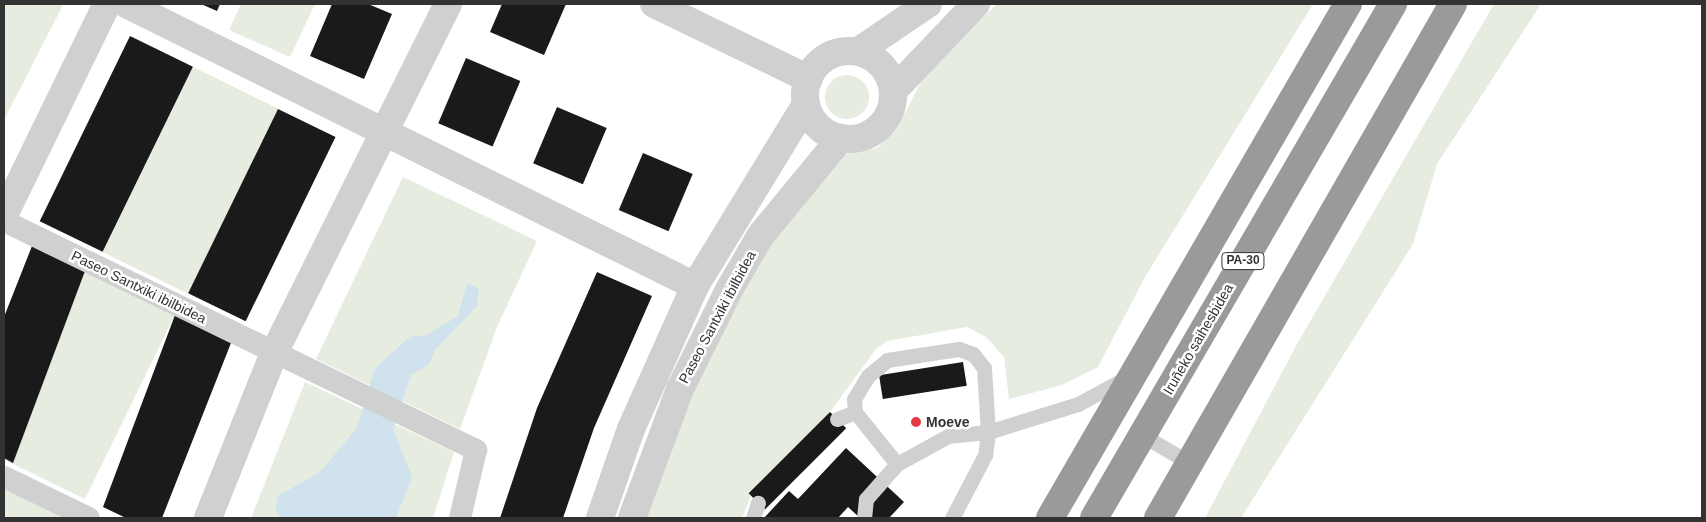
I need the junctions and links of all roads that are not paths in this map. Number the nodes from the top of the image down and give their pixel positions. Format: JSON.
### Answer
{"nodes":[{"id":1,"x":107,"y":4,"type":"edge"},
{"id":2,"x":126,"y":4,"type":"edge"},
{"id":3,"x":448,"y":4,"type":"edge"},
{"id":4,"x":654,"y":4,"type":"edge"},
{"id":5,"x":928,"y":4,"type":"edge"},
{"id":6,"x":976,"y":4,"type":"edge"},
{"id":7,"x":1392,"y":4,"type":"edge"},
{"id":8,"x":1453,"y":4,"type":"edge"},
{"id":9,"x":1341,"y":11,"type":"edge"},
{"id":10,"x":860,"y":50,"type":"junction"},
{"id":11,"x":894,"y":90,"type":"junction"},
{"id":12,"x":807,"y":91,"type":"junction"},
{"id":13,"x":385,"y":132,"type":"junction"},
{"id":14,"x":841,"y":138,"type":"junction"},
{"id":15,"x":4,"y":215,"type":"edge"},
{"id":16,"x":4,"y":221,"type":"edge"},
{"id":17,"x":695,"y":286,"type":"junction"},
{"id":18,"x":274,"y":353,"type":"junction"},
{"id":19,"x":1133,"y":374,"type":"junction"},
{"id":20,"x":855,"y":412,"type":"junction"},
{"id":21,"x":837,"y":419,"type":"dead end"},
{"id":22,"x":988,"y":432,"type":"junction"},
{"id":23,"x":1142,"y":435,"type":"junction"},
{"id":24,"x":1190,"y":463,"type":"junction"},
{"id":25,"x":897,"y":464,"type":"junction"},
{"id":26,"x":4,"y":477,"type":"edge"},
{"id":27,"x":758,"y":503,"type":"dead end"},
{"id":28,"x":89,"y":518,"type":"edge"},
{"id":29,"x":208,"y":518,"type":"edge"},
{"id":30,"x":460,"y":518,"type":"edge"},
{"id":31,"x":600,"y":518,"type":"edge"},
{"id":32,"x":632,"y":518,"type":"edge"},
{"id":33,"x":753,"y":518,"type":"edge"},
{"id":34,"x":864,"y":518,"type":"edge"},
{"id":35,"x":952,"y":518,"type":"edge"},
{"id":36,"x":1050,"y":518,"type":"edge"},
{"id":37,"x":1094,"y":518,"type":"edge"},
{"id":38,"x":1158,"y":518,"type":"edge"}],
"edges":[{"from":1,"to":15,"type":"street"},
{"from":2,"to":13,"type":"street"},
{"from":3,"to":13,"type":"street"},
{"from":4,"to":12,"type":"street"},
{"from":5,"to":10,"type":"street"},
{"from":6,"to":11,"type":"street"},
{"from":7,"to":23,"type":"highway","name":"Iruñeko saihesbidea","number":"PA-30"},
{"from":8,"to":24,"type":"highway"},
{"from":9,"to":19,"type":"highway"},
{"from":10,"to":11,"type":"street"},
{"from":10,"to":12,"type":"street"},
{"from":11,"to":14,"type":"street"},
{"from":12,"to":14,"type":"street"},
{"from":12,"to":17,"type":"street","name":"Paseo Santxiki ibilbidea"},
{"from":13,"to":17,"type":"street"},
{"from":13,"to":18,"type":"street"},
{"from":14,"to":32,"type":"street","name":"Paseo Santxiki ibilbidea"},
{"from":16,"to":18,"type":"street","name":"Paseo Santxiki ibilbidea"},
{"from":17,"to":31,"type":"street","name":"Paseo Santxiki ibilbidea"},
{"from":18,"to":29,"type":"street"},
{"from":18,"to":30,"type":"street","name":"Paseo Santxiki ibilbidea"},
{"from":19,"to":22,"type":"lane"},
{"from":19,"to":36,"type":"highway"},
{"from":20,"to":21,"type":"lane"},
{"from":20,"to":22,"type":"lane"},
{"from":20,"to":25,"type":"lane"},
{"from":22,"to":25,"type":"lane"},
{"from":22,"to":35,"type":"lane"},
{"from":23,"to":24,"type":"lane"},
{"from":23,"to":37,"type":"highway","name":"Iruñeko saihesbidea","number":"PA-30"},
{"from":24,"to":38,"type":"highway"},
{"from":25,"to":34,"type":"lane"},
{"from":26,"to":28,"type":"street"},
{"from":27,"to":33,"type":"lane"}]}
